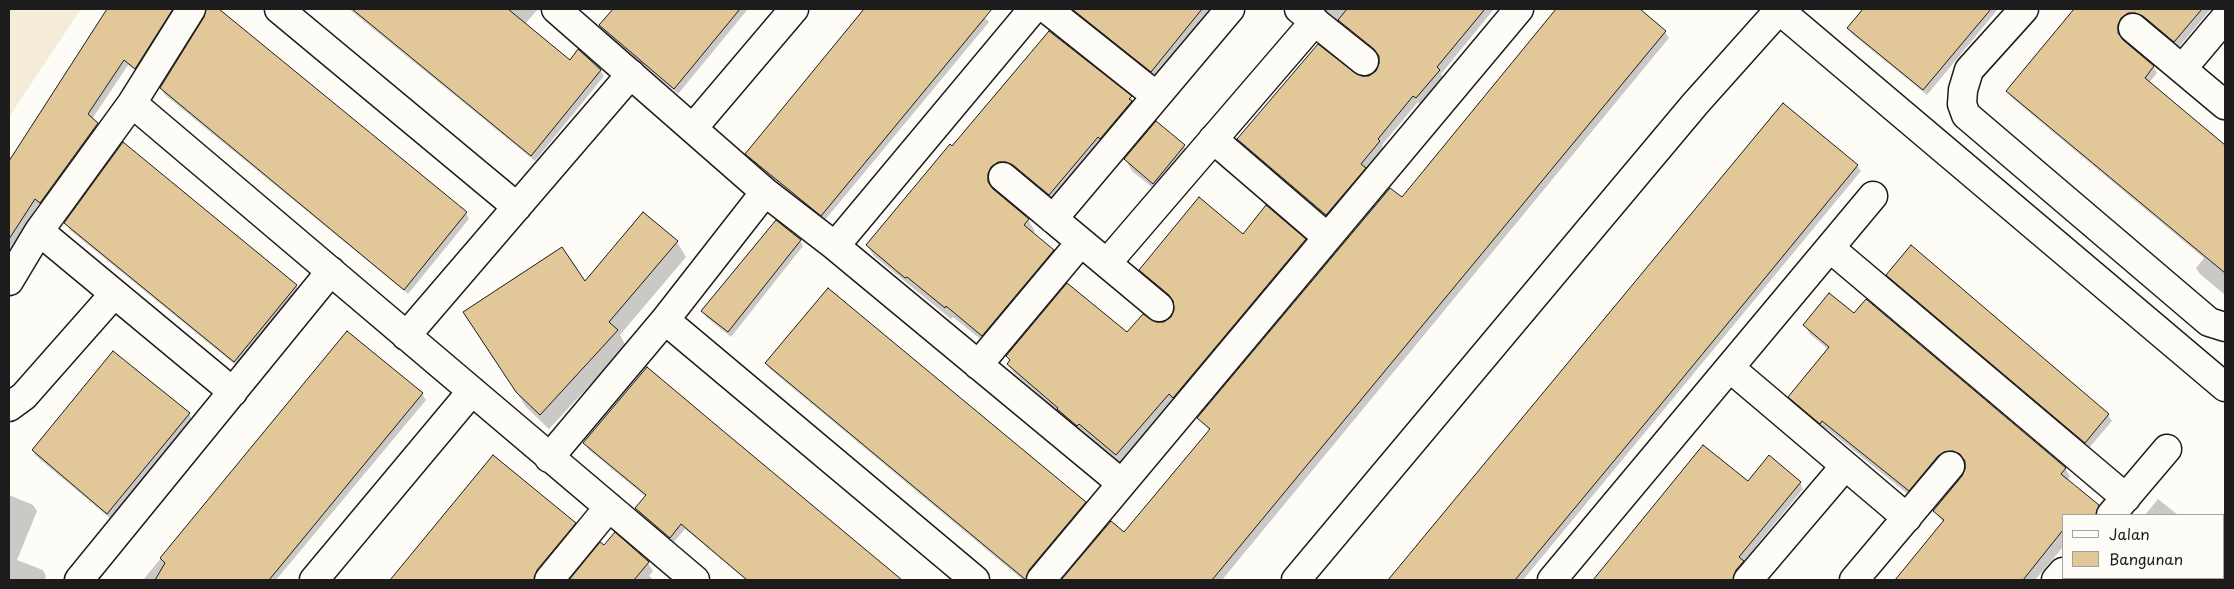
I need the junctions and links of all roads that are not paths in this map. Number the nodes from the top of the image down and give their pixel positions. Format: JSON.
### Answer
{"nodes":[{"id":1,"x":191,"y":9,"type":"edge"},
{"id":2,"x":279,"y":9,"type":"edge"},
{"id":3,"x":557,"y":9,"type":"edge"},
{"id":4,"x":794,"y":9,"type":"edge"},
{"id":5,"x":1033,"y":9,"type":"edge"},
{"id":6,"x":1047,"y":9,"type":"edge"},
{"id":7,"x":1230,"y":9,"type":"edge"},
{"id":8,"x":1519,"y":9,"type":"edge"},
{"id":9,"x":1779,"y":9,"type":"edge"},
{"id":10,"x":2024,"y":9,"type":"edge"},
{"id":11,"x":1307,"y":15,"type":"edge"},
{"id":12,"x":2225,"y":18,"type":"edge"},
{"id":13,"x":2133,"y":28,"type":"dead end"},
{"id":14,"x":1364,"y":61,"type":"dead end"},
{"id":15,"x":2182,"y":69,"type":"junction"},
{"id":16,"x":631,"y":74,"type":"junction"},
{"id":17,"x":1155,"y":95,"type":"junction"},
{"id":18,"x":132,"y":103,"type":"junction"},
{"id":19,"x":2225,"y":105,"type":"edge"},
{"id":20,"x":693,"y":128,"type":"junction"},
{"id":21,"x":1213,"y":139,"type":"junction"},
{"id":22,"x":1003,"y":177,"type":"dead end"},
{"id":23,"x":765,"y":192,"type":"junction"},
{"id":24,"x":1873,"y":196,"type":"dead end"},
{"id":25,"x":516,"y":207,"type":"junction"},
{"id":26,"x":1053,"y":219,"type":"junction"},
{"id":27,"x":39,"y":232,"type":"junction"},
{"id":28,"x":1327,"y":237,"type":"junction"},
{"id":29,"x":1081,"y":242,"type":"junction"},
{"id":30,"x":835,"y":246,"type":"junction"},
{"id":31,"x":1830,"y":248,"type":"junction"},
{"id":32,"x":1106,"y":264,"type":"junction"},
{"id":33,"x":331,"y":271,"type":"junction"},
{"id":34,"x":9,"y":281,"type":"edge"},
{"id":35,"x":114,"y":294,"type":"junction"},
{"id":36,"x":1159,"y":307,"type":"dead end"},
{"id":37,"x":665,"y":320,"type":"junction"},
{"id":38,"x":2225,"y":327,"type":"edge"},
{"id":39,"x":406,"y":336,"type":"junction"},
{"id":40,"x":978,"y":365,"type":"junction"},
{"id":41,"x":1730,"y":368,"type":"junction"},
{"id":42,"x":2225,"y":387,"type":"edge"},
{"id":43,"x":472,"y":391,"type":"junction"},
{"id":44,"x":233,"y":392,"type":"junction"},
{"id":45,"x":9,"y":407,"type":"edge"},
{"id":46,"x":2168,"y":449,"type":"dead end"},
{"id":47,"x":548,"y":458,"type":"junction"},
{"id":48,"x":1845,"y":466,"type":"junction"},
{"id":49,"x":1950,"y":466,"type":"dead end"},
{"id":50,"x":1121,"y":483,"type":"junction"},
{"id":51,"x":609,"y":507,"type":"junction"},
{"id":52,"x":2118,"y":507,"type":"edge"},
{"id":53,"x":1907,"y":518,"type":"junction"},
{"id":54,"x":79,"y":580,"type":"edge"},
{"id":55,"x":314,"y":580,"type":"edge"},
{"id":56,"x":549,"y":580,"type":"edge"},
{"id":57,"x":695,"y":580,"type":"edge"},
{"id":58,"x":975,"y":580,"type":"edge"},
{"id":59,"x":1041,"y":580,"type":"edge"},
{"id":60,"x":1296,"y":580,"type":"edge"},
{"id":61,"x":1552,"y":580,"type":"edge"},
{"id":62,"x":1748,"y":580,"type":"edge"},
{"id":63,"x":1854,"y":580,"type":"edge"}],
"edges":[{"from":1,"to":18,"type":"street"},
{"from":2,"to":25,"type":"street"},
{"from":3,"to":16,"type":"street"},
{"from":4,"to":20,"type":"street"},
{"from":5,"to":30,"type":"street"},
{"from":6,"to":17,"type":"street"},
{"from":7,"to":17,"type":"street"},
{"from":8,"to":28,"type":"street"},
{"from":9,"to":42,"type":"street"},
{"from":9,"to":60,"type":"street"},
{"from":10,"to":38,"type":"street"},
{"from":11,"to":14,"type":"street"},
{"from":11,"to":21,"type":"street"},
{"from":12,"to":15,"type":"street"},
{"from":13,"to":15,"type":"street"},
{"from":15,"to":19,"type":"street"},
{"from":16,"to":20,"type":"street"},
{"from":16,"to":25,"type":"street"},
{"from":17,"to":26,"type":"street"},
{"from":18,"to":27,"type":"street"},
{"from":18,"to":33,"type":"street"},
{"from":20,"to":23,"type":"street"},
{"from":21,"to":28,"type":"street"},
{"from":21,"to":32,"type":"street"},
{"from":22,"to":26,"type":"street"},
{"from":23,"to":30,"type":"street"},
{"from":23,"to":37,"type":"street"},
{"from":24,"to":31,"type":"street"},
{"from":25,"to":39,"type":"street"},
{"from":26,"to":29,"type":"street"},
{"from":27,"to":34,"type":"street"},
{"from":27,"to":35,"type":"street"},
{"from":28,"to":50,"type":"street"},
{"from":29,"to":32,"type":"street"},
{"from":29,"to":40,"type":"street"},
{"from":30,"to":40,"type":"street"},
{"from":31,"to":41,"type":"street"},
{"from":31,"to":52,"type":"street"},
{"from":32,"to":36,"type":"street"},
{"from":33,"to":39,"type":"street"},
{"from":33,"to":44,"type":"street"},
{"from":35,"to":44,"type":"street"},
{"from":35,"to":45,"type":"street"},
{"from":37,"to":47,"type":"street"},
{"from":37,"to":58,"type":"street"},
{"from":39,"to":43,"type":"street"},
{"from":40,"to":50,"type":"street"},
{"from":41,"to":48,"type":"street"},
{"from":41,"to":61,"type":"street"},
{"from":43,"to":47,"type":"street"},
{"from":43,"to":55,"type":"street"},
{"from":44,"to":54,"type":"street"},
{"from":46,"to":52,"type":"street"},
{"from":47,"to":51,"type":"street"},
{"from":48,"to":53,"type":"street"},
{"from":48,"to":62,"type":"street"},
{"from":49,"to":53,"type":"street"},
{"from":50,"to":59,"type":"street"},
{"from":51,"to":56,"type":"street"},
{"from":51,"to":57,"type":"street"},
{"from":53,"to":63,"type":"street"}]}
